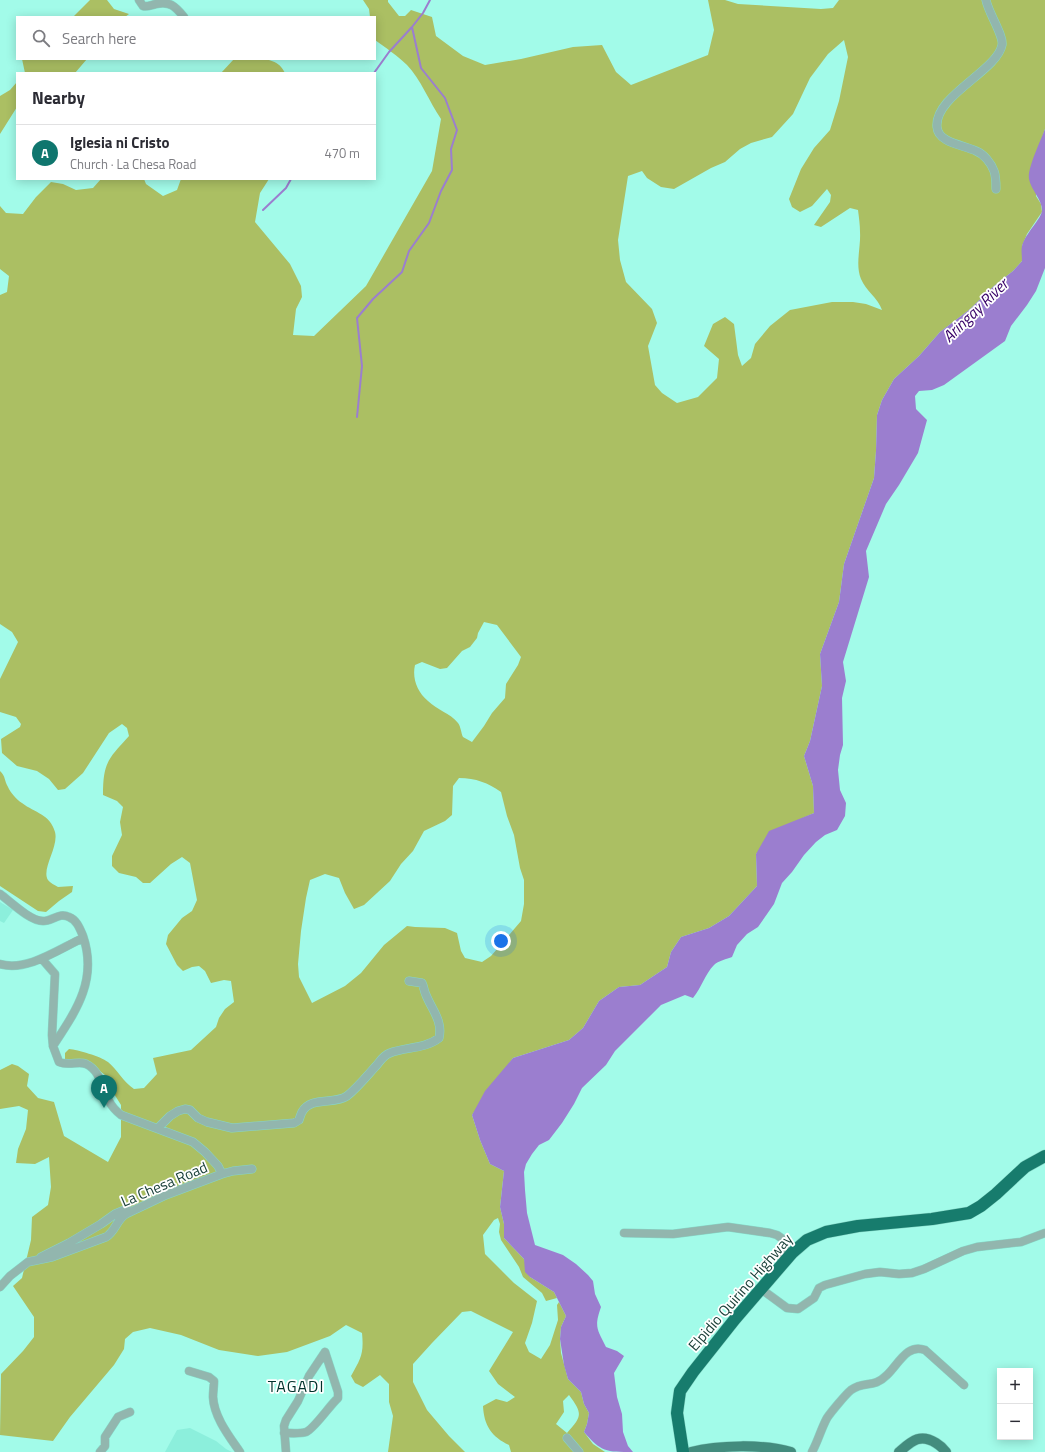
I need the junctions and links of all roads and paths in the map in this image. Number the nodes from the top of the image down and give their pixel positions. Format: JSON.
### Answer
{"nodes":[{"id":1,"x":139,"y":0,"type":"edge"},
{"id":2,"x":986,"y":0,"type":"edge"},
{"id":3,"x":183,"y":16,"type":"edge"},
{"id":4,"x":996,"y":189,"type":"dead end"},
{"id":5,"x":0,"y":894,"type":"edge"},
{"id":6,"x":83,"y":938,"type":"junction"},
{"id":7,"x":42,"y":959,"type":"junction"},
{"id":8,"x":0,"y":964,"type":"edge"},
{"id":9,"x":409,"y":981,"type":"dead end"},
{"id":10,"x":54,"y":1046,"type":"junction"},
{"id":11,"x":158,"y":1128,"type":"junction"},
{"id":12,"x":1045,"y":1156,"type":"edge"},
{"id":13,"x":252,"y":1169,"type":"dead end"},
{"id":14,"x":222,"y":1174,"type":"junction"},
{"id":15,"x":143,"y":1207,"type":"junction"},
{"id":16,"x":624,"y":1233,"type":"dead end"},
{"id":17,"x":1045,"y":1233,"type":"edge"},
{"id":18,"x":36,"y":1260,"type":"junction"},
{"id":19,"x":780,"y":1267,"type":"junction"},
{"id":20,"x":0,"y":1287,"type":"edge"},
{"id":21,"x":761,"y":1289,"type":"junction"},
{"id":22,"x":189,"y":1370,"type":"dead end"},
{"id":23,"x":964,"y":1385,"type":"dead end"},
{"id":24,"x":130,"y":1412,"type":"dead end"},
{"id":25,"x":284,"y":1433,"type":"junction"},
{"id":26,"x":567,"y":1438,"type":"dead end"},
{"id":27,"x":100,"y":1452,"type":"edge"},
{"id":28,"x":240,"y":1452,"type":"edge"},
{"id":29,"x":286,"y":1452,"type":"edge"},
{"id":30,"x":579,"y":1452,"type":"edge"},
{"id":31,"x":683,"y":1452,"type":"edge"},
{"id":32,"x":691,"y":1452,"type":"edge"},
{"id":33,"x":791,"y":1452,"type":"edge"},
{"id":34,"x":812,"y":1452,"type":"edge"},
{"id":35,"x":899,"y":1452,"type":"edge"},
{"id":36,"x":946,"y":1452,"type":"edge"}],
"edges":[{"from":1,"to":3,"type":"street"},
{"from":2,"to":4,"type":"street"},
{"from":5,"to":6,"type":"street"},
{"from":6,"to":7,"type":"street"},
{"from":6,"to":10,"type":"street"},
{"from":7,"to":8,"type":"street"},
{"from":7,"to":10,"type":"street"},
{"from":9,"to":11,"type":"street"},
{"from":10,"to":11,"type":"street","name":"La Chesa Road"},
{"from":11,"to":14,"type":"street","name":"La Chesa Road"},
{"from":12,"to":19,"type":"highway","name":"Elpidio Quirino Highway"},
{"from":13,"to":14,"type":"street"},
{"from":14,"to":15,"type":"street","name":"La Chesa Road"},
{"from":15,"to":18,"type":"street"},
{"from":15,"to":18,"type":"street","name":"La Chesa Road"},
{"from":16,"to":19,"type":"street"},
{"from":17,"to":21,"type":"street"},
{"from":18,"to":20,"type":"street","name":"La Chesa Road"},
{"from":19,"to":21,"type":"highway","name":"Elpidio Quirino Highway"},
{"from":21,"to":31,"type":"highway","name":"Elpidio Quirino Highway"},
{"from":22,"to":28,"type":"street"},
{"from":23,"to":34,"type":"street"},
{"from":24,"to":27,"type":"street"},
{"from":25,"to":25,"type":"street"},
{"from":25,"to":29,"type":"street"},
{"from":26,"to":30,"type":"street"},
{"from":32,"to":33,"type":"main road"},
{"from":35,"to":36,"type":"main road"}]}
